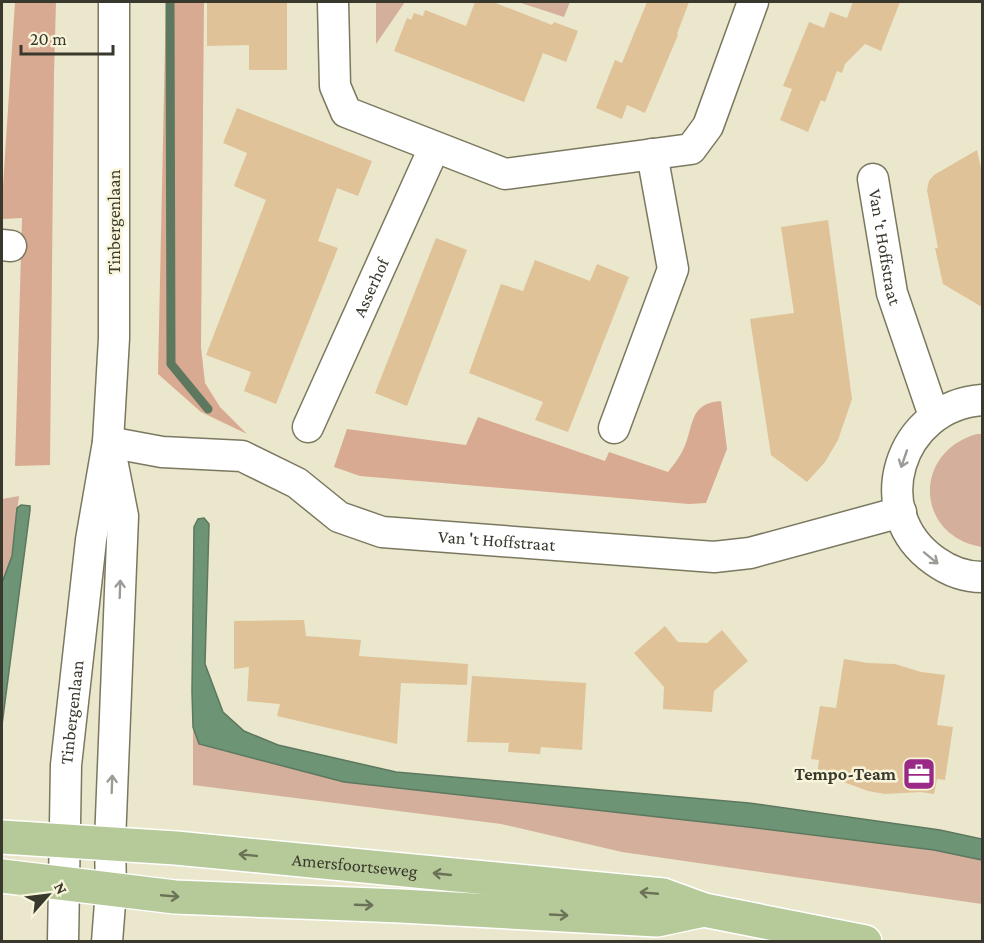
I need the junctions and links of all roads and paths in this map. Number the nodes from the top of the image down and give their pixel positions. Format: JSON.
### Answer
{"nodes":[{"id":1,"x":114,"y":2,"type":"edge"},
{"id":2,"x":333,"y":2,"type":"edge"},
{"id":3,"x":753,"y":2,"type":"edge"},
{"id":4,"x":434,"y":148,"type":"junction"},
{"id":5,"x":652,"y":154,"type":"junction"},
{"id":6,"x":873,"y":179,"type":"dead end"},
{"id":7,"x":982,"y":400,"type":"edge"},
{"id":8,"x":934,"y":416,"type":"junction"},
{"id":9,"x":308,"y":427,"type":"dead end"},
{"id":10,"x":614,"y":428,"type":"dead end"},
{"id":11,"x":108,"y":442,"type":"junction"},
{"id":12,"x":901,"y":512,"type":"junction"},
{"id":13,"x":982,"y":577,"type":"edge"},
{"id":14,"x":2,"y":837,"type":"edge"},
{"id":15,"x":63,"y":842,"type":"junction"},
{"id":16,"x":110,"y":842,"type":"junction"},
{"id":17,"x":2,"y":876,"type":"edge"},
{"id":18,"x":62,"y":883,"type":"junction"},
{"id":19,"x":111,"y":891,"type":"junction"},
{"id":20,"x":704,"y":910,"type":"junction"},
{"id":21,"x":63,"y":942,"type":"edge"},
{"id":22,"x":107,"y":942,"type":"edge"},
{"id":23,"x":865,"y":942,"type":"edge"}],
"edges":[{"from":1,"to":11,"type":"street","name":"Tinbergenlaan"},
{"from":2,"to":4,"type":"street"},
{"from":3,"to":5,"type":"street"},
{"from":4,"to":5,"type":"street"},
{"from":4,"to":9,"type":"street","name":"Asserhof"},
{"from":5,"to":10,"type":"street"},
{"from":6,"to":8,"type":"street","name":"Van 't Hoffstraat"},
{"from":7,"to":8,"type":"street"},
{"from":8,"to":12,"type":"street","one_way":true},
{"from":11,"to":12,"type":"street","name":"Van 't Hoffstraat"},
{"from":11,"to":15,"type":"street","name":"Tinbergenlaan"},
{"from":16,"to":11,"type":"street","name":"Tinbergenlaan","one_way":true},
{"from":12,"to":13,"type":"street","one_way":true},
{"from":14,"to":15,"type":"main road","name":"Amersfoortseweg"},
{"from":15,"to":16,"type":"main road","name":"Amersfoortseweg"},
{"from":15,"to":18,"type":"street","name":"Tinbergenlaan"},
{"from":16,"to":19,"type":"street","name":"Tinbergenlaan"},
{"from":20,"to":16,"type":"main road","name":"Amersfoortseweg","one_way":true},
{"from":17,"to":18,"type":"main road","name":"Amersfoortseweg"},
{"from":18,"to":19,"type":"main road","name":"Amersfoortseweg"},
{"from":18,"to":21,"type":"street","name":"Tinbergenlaan"},
{"from":19,"to":20,"type":"main road","name":"Amersfoortseweg","one_way":true},
{"from":19,"to":22,"type":"street","name":"Tinbergenlaan"},
{"from":20,"to":23,"type":"main road","name":"Amersfoortseweg"}]}
